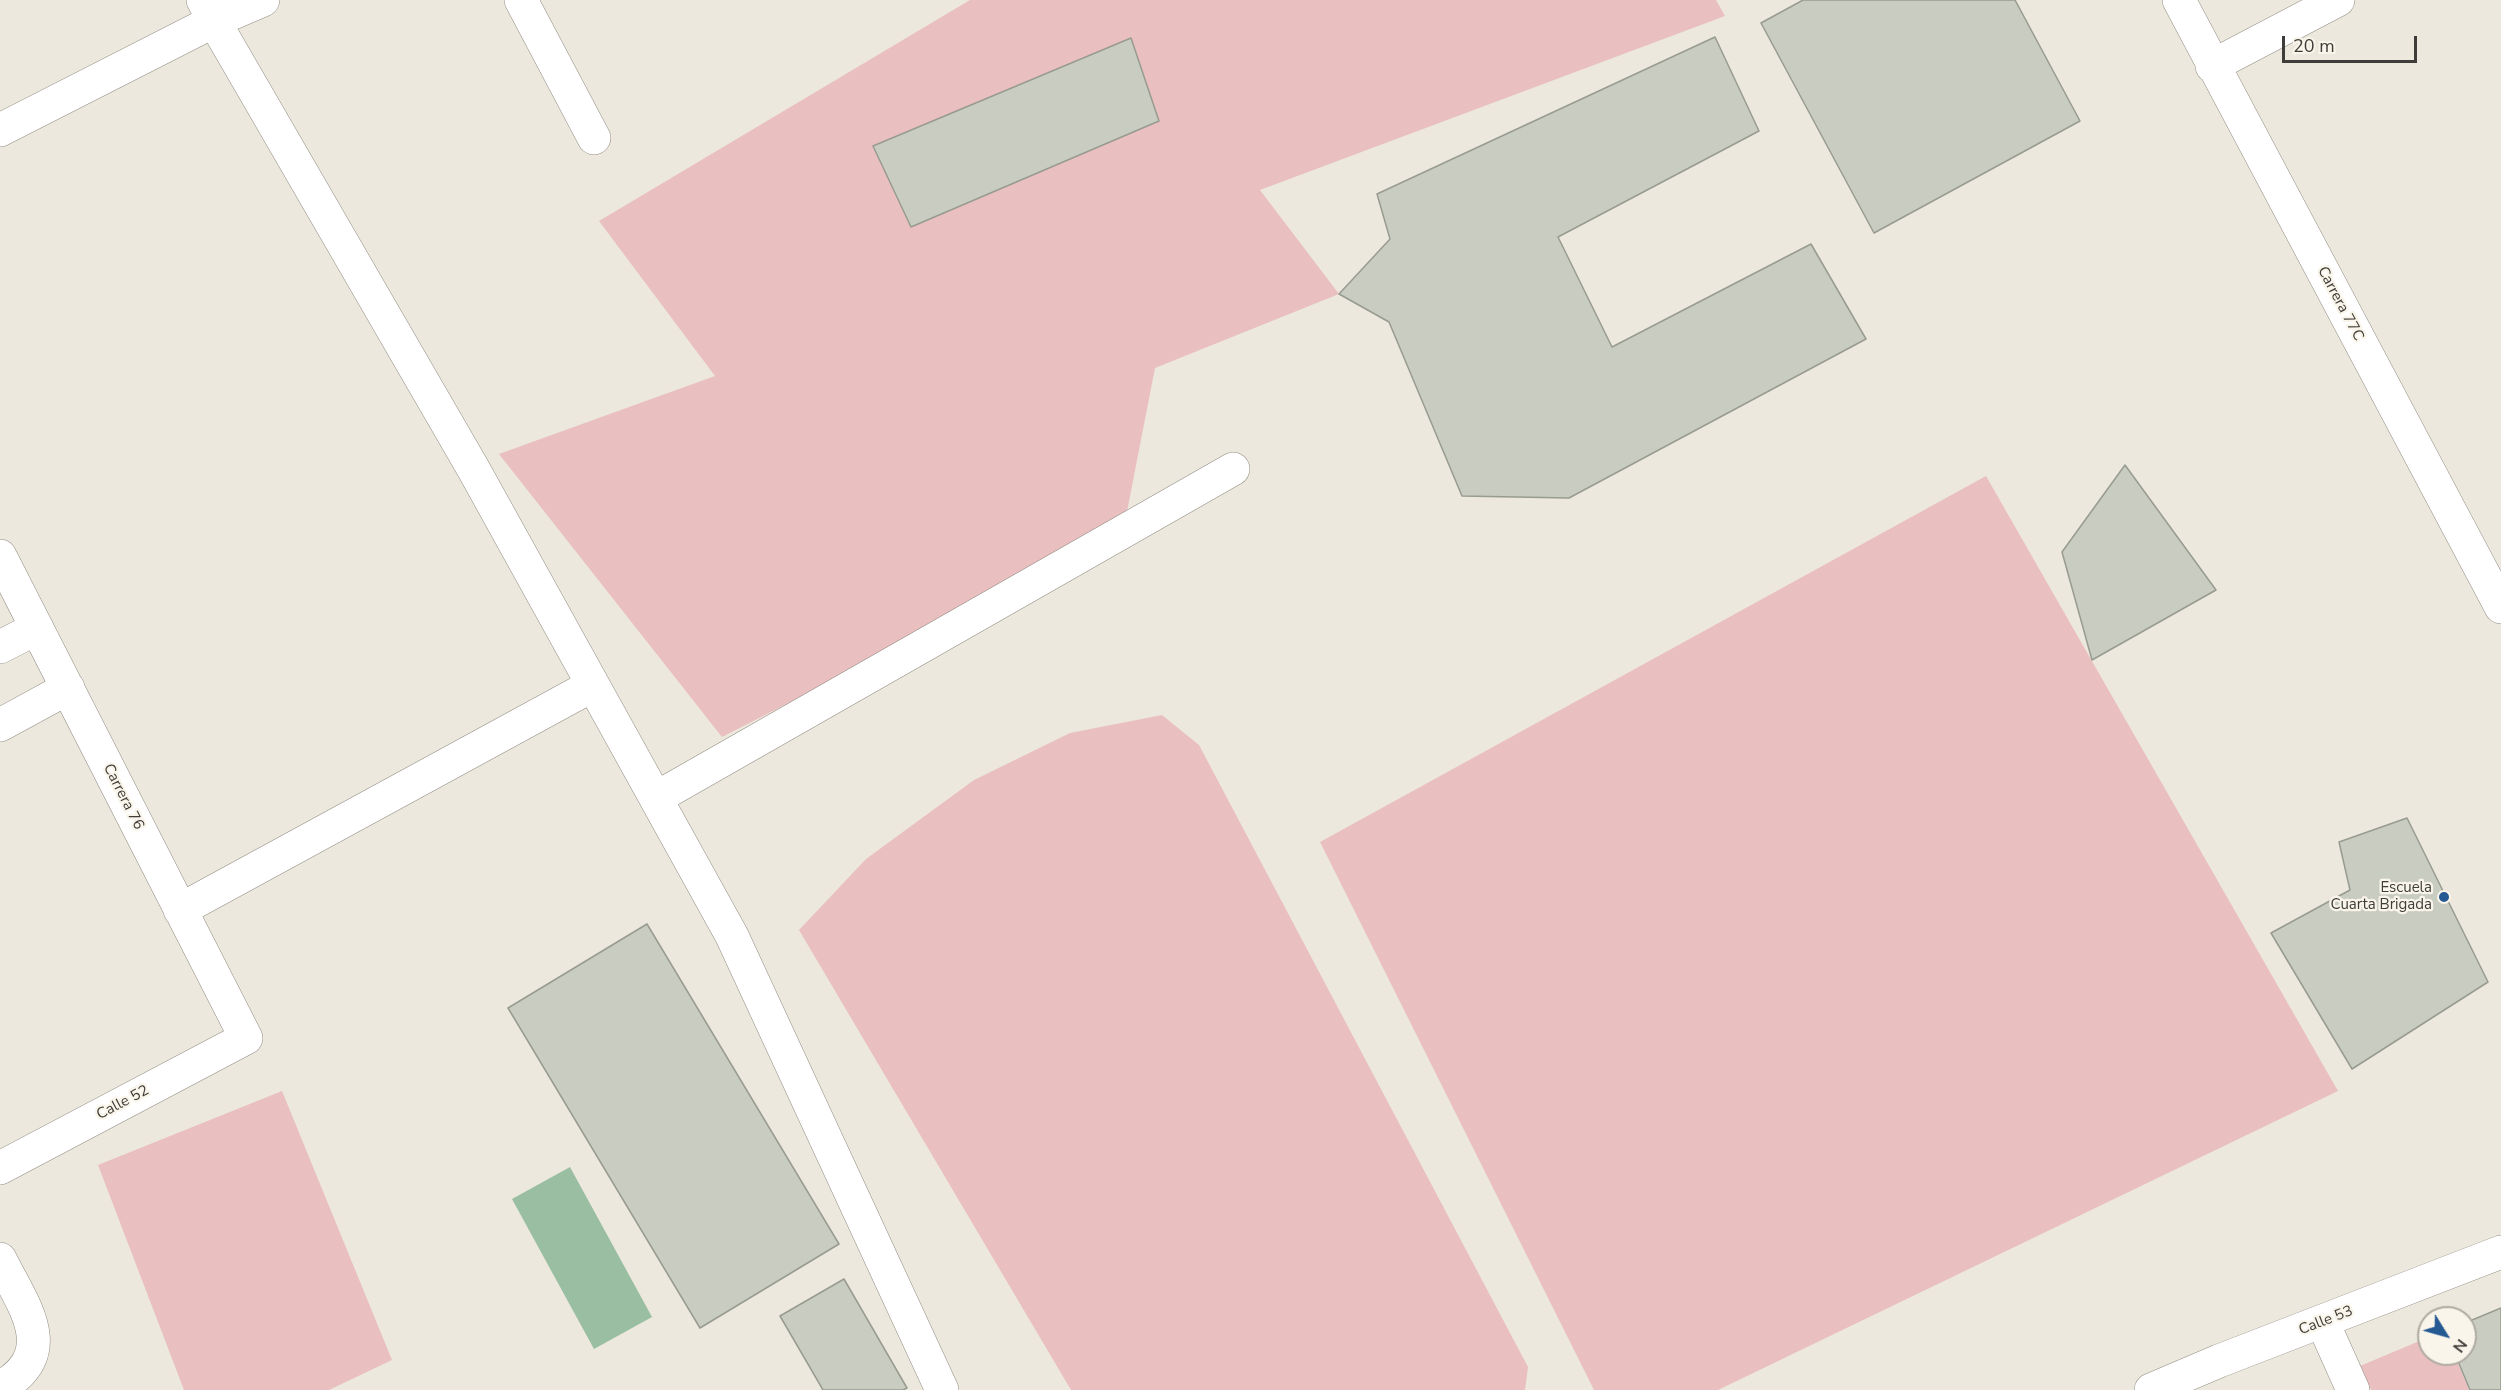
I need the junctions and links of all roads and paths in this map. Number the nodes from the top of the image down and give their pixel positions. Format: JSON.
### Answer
{"nodes":[{"id":1,"x":263,"y":0,"type":"edge"},
{"id":2,"x":521,"y":0,"type":"edge"},
{"id":3,"x":2179,"y":0,"type":"edge"},
{"id":4,"x":2338,"y":0,"type":"edge"},
{"id":5,"x":209,"y":10,"type":"edge"},
{"id":6,"x":2212,"y":66,"type":"junction"},
{"id":7,"x":0,"y":130,"type":"edge"},
{"id":8,"x":594,"y":138,"type":"dead end"},
{"id":9,"x":1233,"y":469,"type":"dead end"},
{"id":10,"x":0,"y":556,"type":"edge"},
{"id":11,"x":2501,"y":607,"type":"edge"},
{"id":12,"x":37,"y":628,"type":"junction"},
{"id":13,"x":0,"y":647,"type":"edge"},
{"id":14,"x":593,"y":685,"type":"junction"},
{"id":15,"x":68,"y":688,"type":"junction"},
{"id":16,"x":0,"y":725,"type":"edge"},
{"id":17,"x":656,"y":798,"type":"junction"},
{"id":18,"x":180,"y":910,"type":"junction"},
{"id":19,"x":246,"y":1038,"type":"joint"},
{"id":20,"x":0,"y":1168,"type":"edge"},
{"id":21,"x":2501,"y":1252,"type":"edge"},
{"id":22,"x":0,"y":1259,"type":"edge"},
{"id":23,"x":2323,"y":1323,"type":"junction"},
{"id":24,"x":0,"y":1388,"type":"edge"},
{"id":25,"x":942,"y":1390,"type":"edge"},
{"id":26,"x":2151,"y":1390,"type":"edge"},
{"id":27,"x":2353,"y":1390,"type":"edge"}],
"edges":[{"from":1,"to":5,"type":"street"},
{"from":2,"to":8,"type":"street"},
{"from":3,"to":6,"type":"street","name":"Carrera 77C"},
{"from":4,"to":6,"type":"street"},
{"from":5,"to":7,"type":"street"},
{"from":5,"to":14,"type":"street"},
{"from":6,"to":11,"type":"street","name":"Carrera 77C"},
{"from":9,"to":17,"type":"street"},
{"from":10,"to":12,"type":"street","name":"Carrera 76"},
{"from":12,"to":13,"type":"street"},
{"from":12,"to":15,"type":"street","name":"Carrera 76"},
{"from":14,"to":17,"type":"street"},
{"from":14,"to":18,"type":"street"},
{"from":15,"to":16,"type":"street"},
{"from":15,"to":18,"type":"street","name":"Carrera 76"},
{"from":17,"to":25,"type":"street"},
{"from":18,"to":19,"type":"street","name":"Carrera 76"},
{"from":19,"to":20,"type":"street","name":"Calle 52"},
{"from":21,"to":23,"type":"street","name":"Calle 53"},
{"from":22,"to":24,"type":"street"},
{"from":23,"to":26,"type":"street","name":"Calle 53"},
{"from":23,"to":27,"type":"street"}]}
